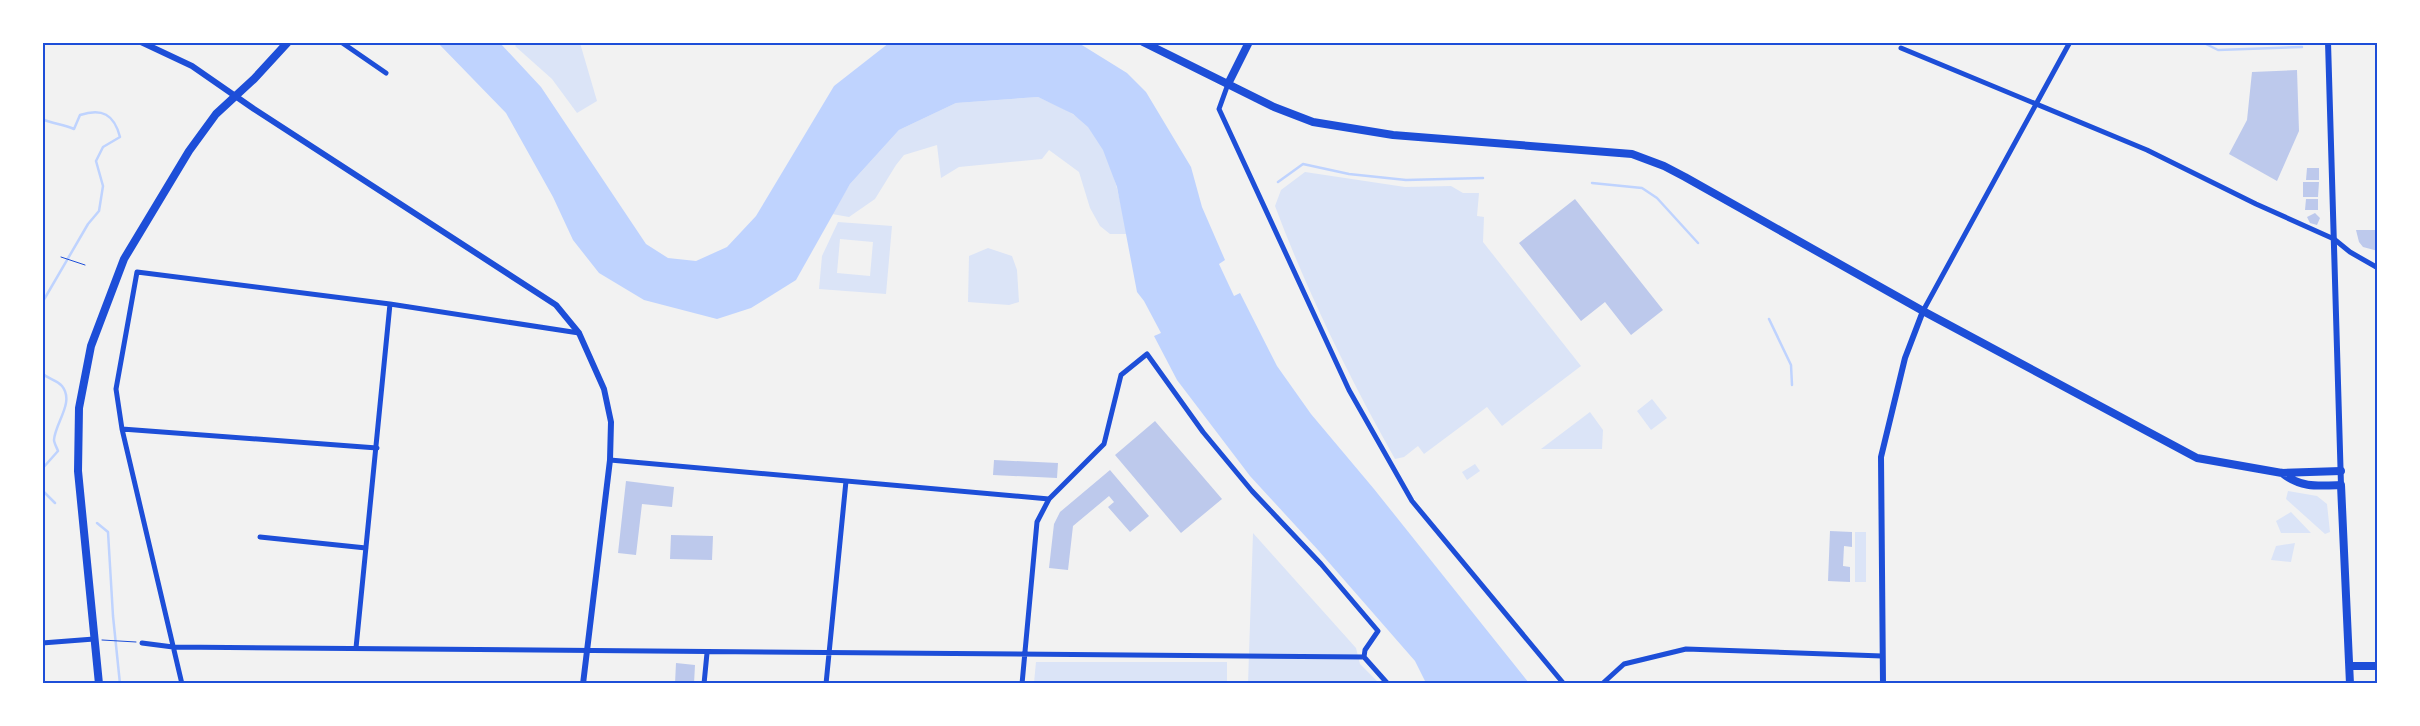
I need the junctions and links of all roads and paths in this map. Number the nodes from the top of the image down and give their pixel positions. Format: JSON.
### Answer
{"nodes":[{"id":1,"x":141,"y":42,"type":"edge"},
{"id":2,"x":288,"y":42,"type":"edge"},
{"id":3,"x":341,"y":42,"type":"edge"},
{"id":4,"x":1143,"y":42,"type":"edge"},
{"id":5,"x":1250,"y":42,"type":"edge"},
{"id":6,"x":2070,"y":42,"type":"edge"},
{"id":7,"x":2328,"y":42,"type":"edge"},
{"id":8,"x":1900,"y":48,"type":"dead end"},
{"id":9,"x":386,"y":73,"type":"dead end"},
{"id":10,"x":1228,"y":84,"type":"junction"},
{"id":11,"x":235,"y":96,"type":"junction"},
{"id":12,"x":2035,"y":103,"type":"junction"},
{"id":13,"x":2334,"y":240,"type":"junction"},
{"id":14,"x":61,"y":257,"type":"dead end"},
{"id":15,"x":85,"y":265,"type":"dead end"},
{"id":16,"x":2378,"y":268,"type":"edge"},
{"id":17,"x":390,"y":304,"type":"junction"},
{"id":18,"x":1923,"y":311,"type":"junction"},
{"id":19,"x":579,"y":333,"type":"junction"},
{"id":20,"x":122,"y":429,"type":"junction"},
{"id":21,"x":377,"y":448,"type":"junction"},
{"id":22,"x":610,"y":460,"type":"junction"},
{"id":23,"x":2341,"y":471,"type":"junction"},
{"id":24,"x":2282,"y":472,"type":"junction"},
{"id":25,"x":846,"y":481,"type":"junction"},
{"id":26,"x":2341,"y":485,"type":"junction"},
{"id":27,"x":1049,"y":499,"type":"junction"},
{"id":28,"x":260,"y":537,"type":"dead end"},
{"id":29,"x":366,"y":548,"type":"junction"},
{"id":30,"x":94,"y":639,"type":"junction"},
{"id":31,"x":108,"y":640,"type":"dead end"},
{"id":32,"x":42,"y":643,"type":"edge"},
{"id":33,"x":142,"y":643,"type":"joint"},
{"id":34,"x":172,"y":648,"type":"junction"},
{"id":35,"x":356,"y":648,"type":"junction"},
{"id":36,"x":587,"y":651,"type":"junction"},
{"id":37,"x":706,"y":653,"type":"junction"},
{"id":38,"x":829,"y":653,"type":"junction"},
{"id":39,"x":1025,"y":655,"type":"junction"},
{"id":40,"x":1882,"y":656,"type":"junction"},
{"id":41,"x":1364,"y":657,"type":"junction"},
{"id":42,"x":2350,"y":666,"type":"junction"},
{"id":43,"x":2378,"y":666,"type":"edge"},
{"id":44,"x":99,"y":684,"type":"edge"},
{"id":45,"x":182,"y":684,"type":"edge"},
{"id":46,"x":583,"y":684,"type":"edge"},
{"id":47,"x":704,"y":684,"type":"edge"},
{"id":48,"x":826,"y":684,"type":"edge"},
{"id":49,"x":1022,"y":684,"type":"edge"},
{"id":50,"x":1388,"y":684,"type":"edge"},
{"id":51,"x":1564,"y":684,"type":"edge"},
{"id":52,"x":1602,"y":684,"type":"edge"},
{"id":53,"x":1883,"y":684,"type":"edge"},
{"id":54,"x":2350,"y":684,"type":"edge"}],
"edges":[{"from":1,"to":11,"type":"street"},
{"from":2,"to":11,"type":"main road"},
{"from":3,"to":9,"type":"street"},
{"from":4,"to":10,"type":"main road"},
{"from":5,"to":10,"type":"main road"},
{"from":6,"to":12,"type":"street"},
{"from":7,"to":13,"type":"street"},
{"from":8,"to":12,"type":"street"},
{"from":10,"to":18,"type":"main road"},
{"from":10,"to":51,"type":"street"},
{"from":11,"to":19,"type":"street"},
{"from":11,"to":30,"type":"main road"},
{"from":12,"to":13,"type":"street"},
{"from":12,"to":18,"type":"street"},
{"from":13,"to":16,"type":"street"},
{"from":13,"to":23,"type":"street"},
{"from":14,"to":15,"type":"path"},
{"from":17,"to":19,"type":"street"},
{"from":17,"to":20,"type":"street"},
{"from":17,"to":21,"type":"street"},
{"from":18,"to":24,"type":"main road"},
{"from":18,"to":40,"type":"street"},
{"from":19,"to":22,"type":"street"},
{"from":20,"to":21,"type":"street"},
{"from":20,"to":34,"type":"street"},
{"from":21,"to":29,"type":"street"},
{"from":22,"to":25,"type":"street"},
{"from":22,"to":36,"type":"street"},
{"from":23,"to":24,"type":"main road"},
{"from":23,"to":26,"type":"street"},
{"from":24,"to":26,"type":"main road"},
{"from":25,"to":27,"type":"street"},
{"from":25,"to":38,"type":"street"},
{"from":26,"to":42,"type":"main road"},
{"from":27,"to":39,"type":"street"},
{"from":27,"to":41,"type":"street"},
{"from":28,"to":29,"type":"street"},
{"from":29,"to":35,"type":"street"},
{"from":30,"to":32,"type":"street"},
{"from":30,"to":44,"type":"main road"},
{"from":31,"to":33,"type":"path"},
{"from":33,"to":34,"type":"street"},
{"from":34,"to":35,"type":"street"},
{"from":34,"to":45,"type":"street"},
{"from":35,"to":36,"type":"street"},
{"from":36,"to":37,"type":"street"},
{"from":36,"to":46,"type":"street"},
{"from":37,"to":38,"type":"street"},
{"from":37,"to":47,"type":"street"},
{"from":38,"to":39,"type":"street"},
{"from":38,"to":48,"type":"street"},
{"from":39,"to":41,"type":"street"},
{"from":39,"to":49,"type":"street"},
{"from":40,"to":52,"type":"street"},
{"from":40,"to":53,"type":"street"},
{"from":41,"to":50,"type":"street"},
{"from":42,"to":43,"type":"main road"},
{"from":42,"to":54,"type":"main road"}]}
